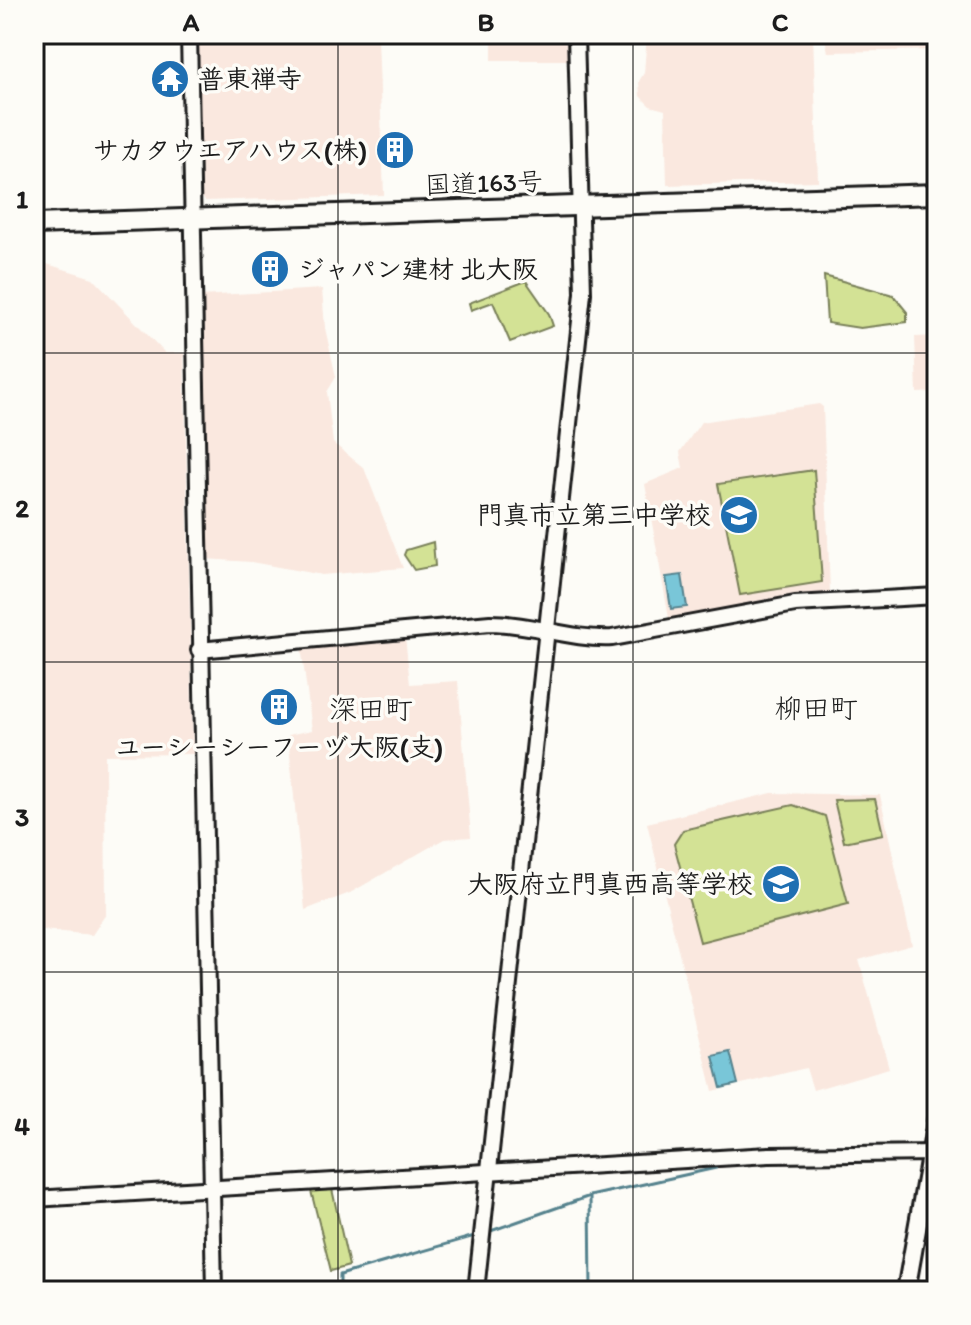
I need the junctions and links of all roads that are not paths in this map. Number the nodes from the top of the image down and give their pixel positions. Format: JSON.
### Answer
{"nodes":[{"id":1,"x":189,"y":34,"type":"edge"},
{"id":2,"x":576,"y":34,"type":"edge"},
{"id":3,"x":937,"y":186,"type":"edge"},
{"id":4,"x":937,"y":194,"type":"edge"},
{"id":5,"x":582,"y":201,"type":"junction"},
{"id":6,"x":191,"y":214,"type":"junction"},
{"id":7,"x":34,"y":215,"type":"edge"},
{"id":8,"x":34,"y":224,"type":"edge"},
{"id":9,"x":937,"y":596,"type":"edge"},
{"id":10,"x":548,"y":630,"type":"junction"},
{"id":11,"x":199,"y":650,"type":"junction"},
{"id":12,"x":937,"y":1117,"type":"edge"},
{"id":13,"x":934,"y":1153,"type":"edge"},
{"id":14,"x":488,"y":1172,"type":"junction"},
{"id":15,"x":212,"y":1188,"type":"junction"},
{"id":16,"x":34,"y":1199,"type":"edge"},
{"id":17,"x":214,"y":1291,"type":"edge"},
{"id":18,"x":476,"y":1291,"type":"edge"},
{"id":19,"x":906,"y":1291,"type":"edge"}],
"edges":[{"from":1,"to":6,"type":"street"},
{"from":2,"to":5,"type":"street"},
{"from":3,"to":5,"type":"highway","name":"国道163号"},
{"from":4,"to":5,"type":"highway","name":"国道163号"},
{"from":5,"to":6,"type":"highway","name":"国道163号"},
{"from":5,"to":10,"type":"street"},
{"from":6,"to":7,"type":"highway","name":"国道163号"},
{"from":6,"to":8,"type":"highway","name":"国道163号"},
{"from":6,"to":11,"type":"street"},
{"from":9,"to":10,"type":"street"},
{"from":10,"to":11,"type":"street"},
{"from":10,"to":14,"type":"street"},
{"from":11,"to":15,"type":"street"},
{"from":12,"to":13,"type":"main road"},
{"from":13,"to":14,"type":"street"},
{"from":13,"to":19,"type":"main road"},
{"from":14,"to":15,"type":"street"},
{"from":14,"to":18,"type":"street"},
{"from":15,"to":16,"type":"street"},
{"from":15,"to":17,"type":"street"}]}
